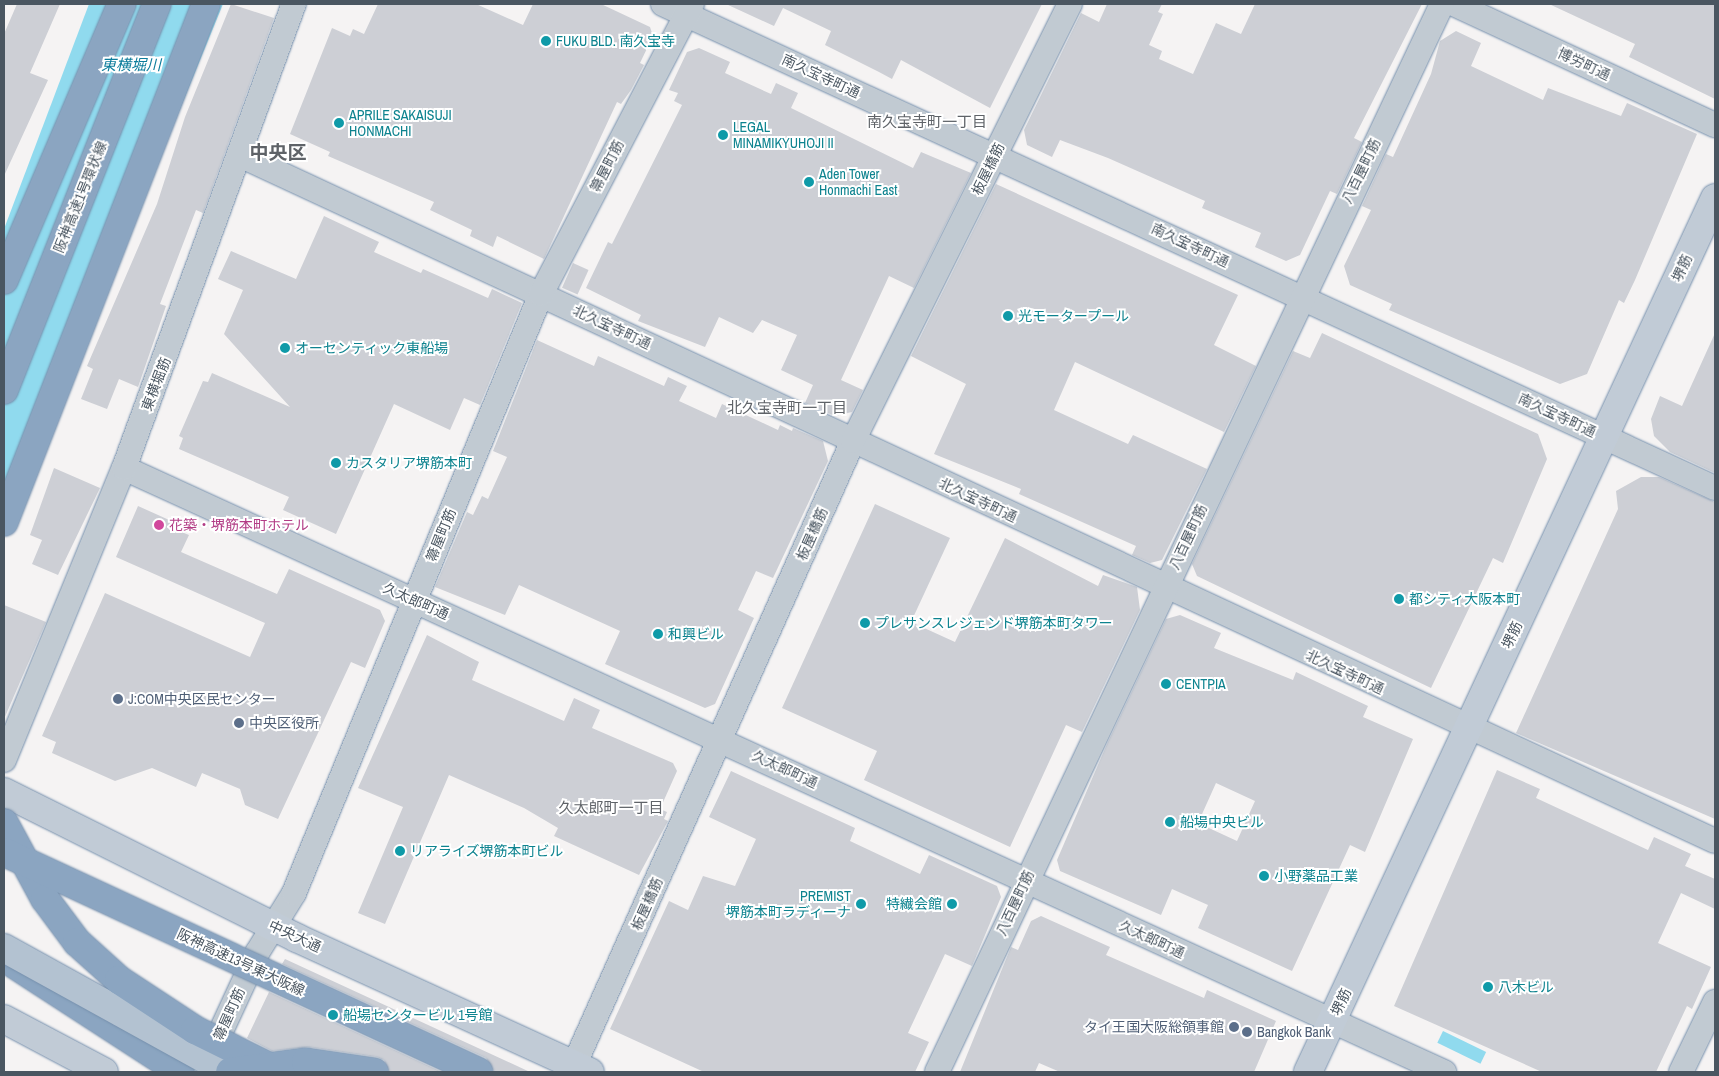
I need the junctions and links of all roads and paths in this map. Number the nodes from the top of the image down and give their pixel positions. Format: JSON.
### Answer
{"nodes":[{"id":1,"x":122,"y":4,"type":"edge"},
{"id":2,"x":157,"y":4,"type":"edge"},
{"id":3,"x":206,"y":4,"type":"edge"},
{"id":4,"x":294,"y":4,"type":"edge"},
{"id":5,"x":663,"y":4,"type":"edge"},
{"id":6,"x":1070,"y":4,"type":"edge"},
{"id":7,"x":1442,"y":4,"type":"edge"},
{"id":8,"x":1454,"y":4,"type":"edge"},
{"id":9,"x":690,"y":9,"type":"edge"},
{"id":10,"x":1715,"y":125,"type":"edge"},
{"id":11,"x":995,"y":155,"type":"junction"},
{"id":12,"x":242,"y":156,"type":"junction"},
{"id":13,"x":1715,"y":198,"type":"edge"},
{"id":14,"x":4,"y":280,"type":"edge"},
{"id":15,"x":541,"y":294,"type":"junction"},
{"id":16,"x":1301,"y":296,"type":"junction"},
{"id":17,"x":4,"y":390,"type":"edge"},
{"id":18,"x":1603,"y":437,"type":"junction"},
{"id":19,"x":853,"y":441,"type":"junction"},
{"id":20,"x":124,"y":468,"type":"junction"},
{"id":21,"x":1715,"y":488,"type":"edge"},
{"id":22,"x":4,"y":522,"type":"edge"},
{"id":23,"x":1164,"y":588,"type":"junction"},
{"id":24,"x":415,"y":600,"type":"junction"},
{"id":25,"x":1469,"y":729,"type":"junction"},
{"id":26,"x":722,"y":740,"type":"junction"},
{"id":27,"x":4,"y":760,"type":"edge"},
{"id":28,"x":4,"y":792,"type":"edge"},
{"id":29,"x":4,"y":823,"type":"edge"},
{"id":30,"x":1715,"y":842,"type":"edge"},
{"id":31,"x":4,"y":854,"type":"edge"},
{"id":32,"x":1026,"y":880,"type":"junction"},
{"id":33,"x":273,"y":926,"type":"junction"},
{"id":34,"x":4,"y":948,"type":"edge"},
{"id":35,"x":4,"y":957,"type":"edge"},
{"id":36,"x":1715,"y":1002,"type":"edge"},
{"id":37,"x":4,"y":1019,"type":"edge"},
{"id":38,"x":1332,"y":1022,"type":"junction"},
{"id":39,"x":578,"y":1070,"type":"edge"},
{"id":40,"x":104,"y":1072,"type":"edge"},
{"id":41,"x":180,"y":1072,"type":"edge"},
{"id":42,"x":202,"y":1072,"type":"edge"},
{"id":43,"x":229,"y":1072,"type":"edge"},
{"id":44,"x":280,"y":1072,"type":"edge"},
{"id":45,"x":374,"y":1072,"type":"edge"},
{"id":46,"x":472,"y":1072,"type":"edge"},
{"id":47,"x":479,"y":1072,"type":"edge"},
{"id":48,"x":937,"y":1072,"type":"edge"},
{"id":49,"x":1308,"y":1072,"type":"edge"},
{"id":50,"x":1444,"y":1072,"type":"edge"},
{"id":51,"x":1681,"y":1072,"type":"edge"}],
"edges":[{"from":1,"to":14,"type":"highway"},
{"from":2,"to":17,"type":"highway","name":"阪神高速1号環状線"},
{"from":3,"to":22,"type":"highway"},
{"from":4,"to":12,"type":"street","name":"東横堀筋"},
{"from":5,"to":9,"type":"street","name":"南久宝寺町通"},
{"from":6,"to":11,"type":"street","name":"板屋橋筋"},
{"from":7,"to":16,"type":"street","name":"八百屋町筋"},
{"from":8,"to":10,"type":"street","name":"博労町通"},
{"from":9,"to":11,"type":"street","name":"南久宝寺町通"},
{"from":9,"to":15,"type":"street","name":"箒屋町筋"},
{"from":11,"to":16,"type":"street","name":"南久宝寺町通"},
{"from":11,"to":19,"type":"street","name":"板屋橋筋"},
{"from":12,"to":15,"type":"street","name":"北久宝寺町通"},
{"from":12,"to":20,"type":"street","name":"東横堀筋"},
{"from":13,"to":18,"type":"main road","name":"堺筋"},
{"from":15,"to":19,"type":"street","name":"北久宝寺町通"},
{"from":15,"to":24,"type":"street","name":"箒屋町筋"},
{"from":16,"to":18,"type":"street","name":"南久宝寺町通"},
{"from":16,"to":23,"type":"street","name":"八百屋町筋"},
{"from":18,"to":21,"type":"street","name":"南久宝寺町通"},
{"from":18,"to":25,"type":"main road","name":"堺筋"},
{"from":19,"to":23,"type":"street","name":"北久宝寺町通"},
{"from":19,"to":26,"type":"street","name":"板屋橋筋"},
{"from":20,"to":24,"type":"street","name":"久太郎町通"},
{"from":20,"to":27,"type":"street","name":"東横堀筋"},
{"from":23,"to":25,"type":"street","name":"北久宝寺町通"},
{"from":23,"to":32,"type":"street","name":"八百屋町筋"},
{"from":24,"to":26,"type":"street","name":"久太郎町通"},
{"from":24,"to":33,"type":"street","name":"箒屋町筋"},
{"from":25,"to":30,"type":"street","name":"北久宝寺町通"},
{"from":25,"to":38,"type":"main road","name":"堺筋"},
{"from":26,"to":32,"type":"street","name":"久太郎町通"},
{"from":26,"to":39,"type":"street","name":"板屋橋筋"},
{"from":28,"to":33,"type":"main road","name":"中央大通"},
{"from":29,"to":44,"type":"highway","bridge":true},
{"from":31,"to":46,"type":"main road","bridge":true},
{"from":31,"to":47,"type":"highway","name":"阪神高速13号東大阪線","bridge":true},
{"from":32,"to":38,"type":"street","name":"久太郎町通"},
{"from":32,"to":48,"type":"street","name":"八百屋町筋"},
{"from":33,"to":39,"type":"main road","name":"中央大通"},
{"from":33,"to":42,"type":"street","name":"箒屋町筋"},
{"from":34,"to":43,"type":"main road","bridge":true},
{"from":35,"to":41,"type":"highway"},
{"from":36,"to":51,"type":"street"},
{"from":37,"to":40,"type":"main road"},
{"from":38,"to":49,"type":"main road","name":"堺筋"},
{"from":38,"to":50,"type":"street","name":"久太郎町通"},
{"from":43,"to":45,"type":"highway","bridge":true}]}
